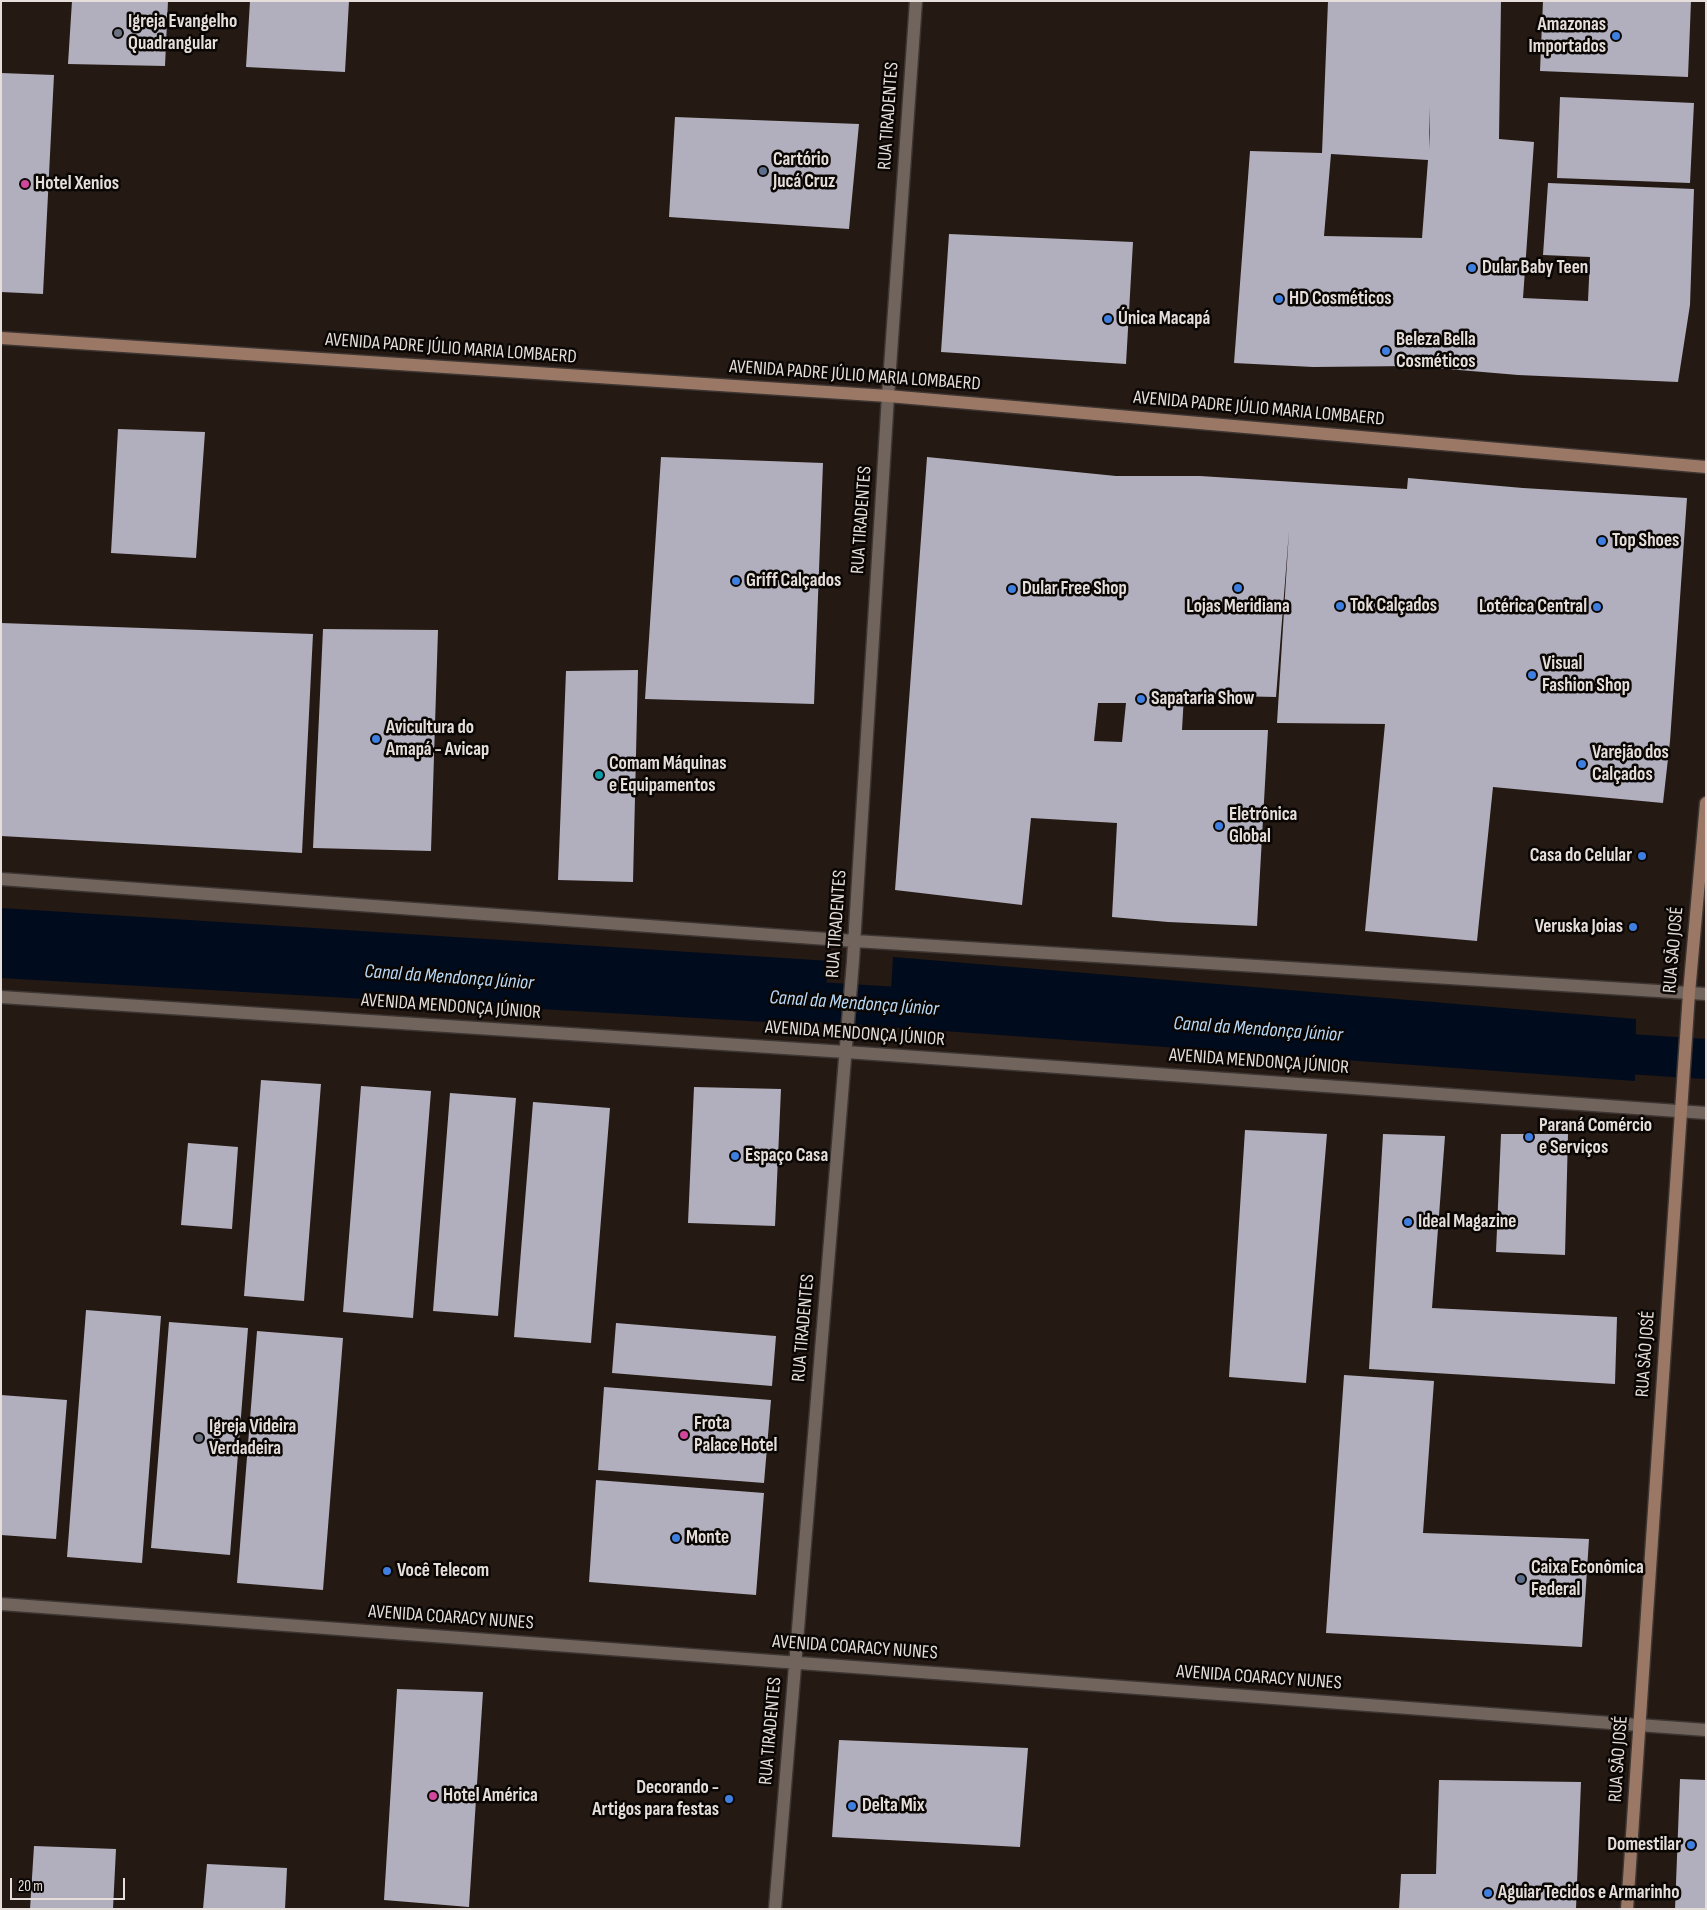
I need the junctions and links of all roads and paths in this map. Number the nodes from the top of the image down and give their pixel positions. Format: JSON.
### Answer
{"nodes":[{"id":1,"x":916,"y":1,"type":"edge"},
{"id":2,"x":1,"y":338,"type":"edge"},
{"id":3,"x":888,"y":396,"type":"junction"},
{"id":4,"x":1706,"y":467,"type":"edge"},
{"id":5,"x":1706,"y":803,"type":"edge"},
{"id":6,"x":1,"y":879,"type":"edge"},
{"id":7,"x":855,"y":941,"type":"junction"},
{"id":8,"x":1688,"y":992,"type":"junction"},
{"id":9,"x":1706,"y":994,"type":"edge"},
{"id":10,"x":1,"y":997,"type":"edge"},
{"id":11,"x":846,"y":1052,"type":"junction"},
{"id":12,"x":1681,"y":1110,"type":"junction"},
{"id":13,"x":1706,"y":1113,"type":"edge"},
{"id":14,"x":1,"y":1604,"type":"edge"},
{"id":15,"x":796,"y":1662,"type":"junction"},
{"id":16,"x":1640,"y":1725,"type":"junction"},
{"id":17,"x":1706,"y":1730,"type":"edge"},
{"id":18,"x":775,"y":1909,"type":"edge"},
{"id":19,"x":1627,"y":1909,"type":"edge"}],
"edges":[{"from":1,"to":3,"type":"street","name":"RUA TIRADENTES"},
{"from":2,"to":3,"type":"main road","name":"AVENIDA PADRE JÚLIO MARIA LOMBAERD"},
{"from":3,"to":4,"type":"main road","name":"AVENIDA PADRE JÚLIO MARIA LOMBAERD"},
{"from":3,"to":7,"type":"street","name":"RUA TIRADENTES"},
{"from":5,"to":8,"type":"main road","name":"RUA SÃO JOSÉ"},
{"from":6,"to":7,"type":"street"},
{"from":7,"to":8,"type":"street"},
{"from":7,"to":11,"type":"street","name":"RUA TIRADENTES"},
{"from":8,"to":9,"type":"street"},
{"from":8,"to":12,"type":"main road","name":"RUA SÃO JOSÉ"},
{"from":10,"to":11,"type":"street","name":"AVENIDA MENDONÇA JÚNIOR"},
{"from":11,"to":12,"type":"street","name":"AVENIDA MENDONÇA JÚNIOR"},
{"from":11,"to":15,"type":"street","name":"RUA TIRADENTES"},
{"from":12,"to":13,"type":"street","name":"AVENIDA MENDONÇA JÚNIOR"},
{"from":12,"to":16,"type":"main road","name":"RUA SÃO JOSÉ"},
{"from":14,"to":15,"type":"street","name":"AVENIDA COARACY NUNES"},
{"from":15,"to":16,"type":"street","name":"AVENIDA COARACY NUNES"},
{"from":15,"to":18,"type":"street","name":"RUA TIRADENTES"},
{"from":16,"to":17,"type":"street","name":"AVENIDA COARACY NUNES"},
{"from":16,"to":19,"type":"main road","name":"RUA SÃO JOSÉ"}]}
